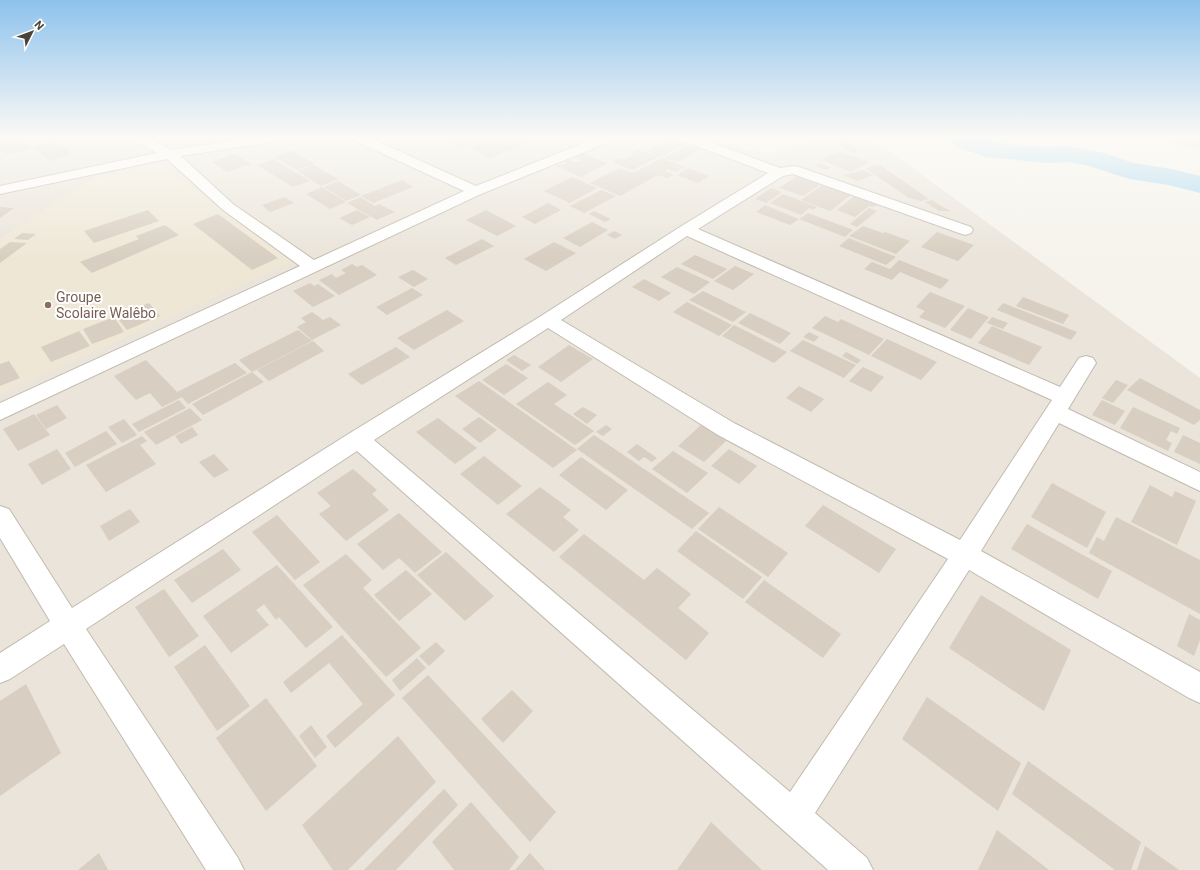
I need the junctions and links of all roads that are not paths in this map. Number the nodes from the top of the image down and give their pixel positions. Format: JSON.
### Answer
{"nodes":[{"id":1,"x":63,"y":177,"type":"edge"},
{"id":2,"x":195,"y":177,"type":"edge"},
{"id":3,"x":445,"y":177,"type":"edge"},
{"id":4,"x":512,"y":177,"type":"edge"},
{"id":5,"x":772,"y":177,"type":"edge"},
{"id":6,"x":813,"y":177,"type":"edge"},
{"id":7,"x":0,"y":190,"type":"edge"},
{"id":8,"x":476,"y":191,"type":"junction"},
{"id":9,"x":686,"y":230,"type":"junction"},
{"id":10,"x":965,"y":230,"type":"dead end"},
{"id":11,"x":312,"y":267,"type":"junction"},
{"id":12,"x":548,"y":320,"type":"junction"},
{"id":13,"x":1086,"y":362,"type":"dead end"},
{"id":14,"x":1059,"y":405,"type":"junction"},
{"id":15,"x":0,"y":412,"type":"edge"},
{"id":16,"x":358,"y":439,"type":"junction"},
{"id":17,"x":1200,"y":482,"type":"edge"},
{"id":18,"x":0,"y":516,"type":"edge"},
{"id":19,"x":965,"y":555,"type":"junction"},
{"id":20,"x":68,"y":626,"type":"junction"},
{"id":21,"x":0,"y":669,"type":"edge"},
{"id":22,"x":1200,"y":688,"type":"edge"},
{"id":23,"x":794,"y":816,"type":"junction"},
{"id":24,"x":226,"y":870,"type":"edge"},
{"id":25,"x":855,"y":870,"type":"edge"}],
"edges":[{"from":1,"to":7,"type":"street"},
{"from":2,"to":11,"type":"street"},
{"from":3,"to":8,"type":"street"},
{"from":4,"to":8,"type":"street"},
{"from":5,"to":9,"type":"street"},
{"from":6,"to":10,"type":"street"},
{"from":8,"to":11,"type":"street"},
{"from":9,"to":12,"type":"street"},
{"from":9,"to":14,"type":"street"},
{"from":11,"to":15,"type":"street"},
{"from":12,"to":16,"type":"street"},
{"from":12,"to":19,"type":"street"},
{"from":13,"to":14,"type":"street"},
{"from":14,"to":17,"type":"street"},
{"from":14,"to":19,"type":"street"},
{"from":16,"to":20,"type":"street"},
{"from":16,"to":23,"type":"street"},
{"from":18,"to":20,"type":"street"},
{"from":19,"to":22,"type":"street"},
{"from":19,"to":23,"type":"street"},
{"from":20,"to":21,"type":"street"},
{"from":20,"to":24,"type":"street"},
{"from":23,"to":25,"type":"street"}]}
